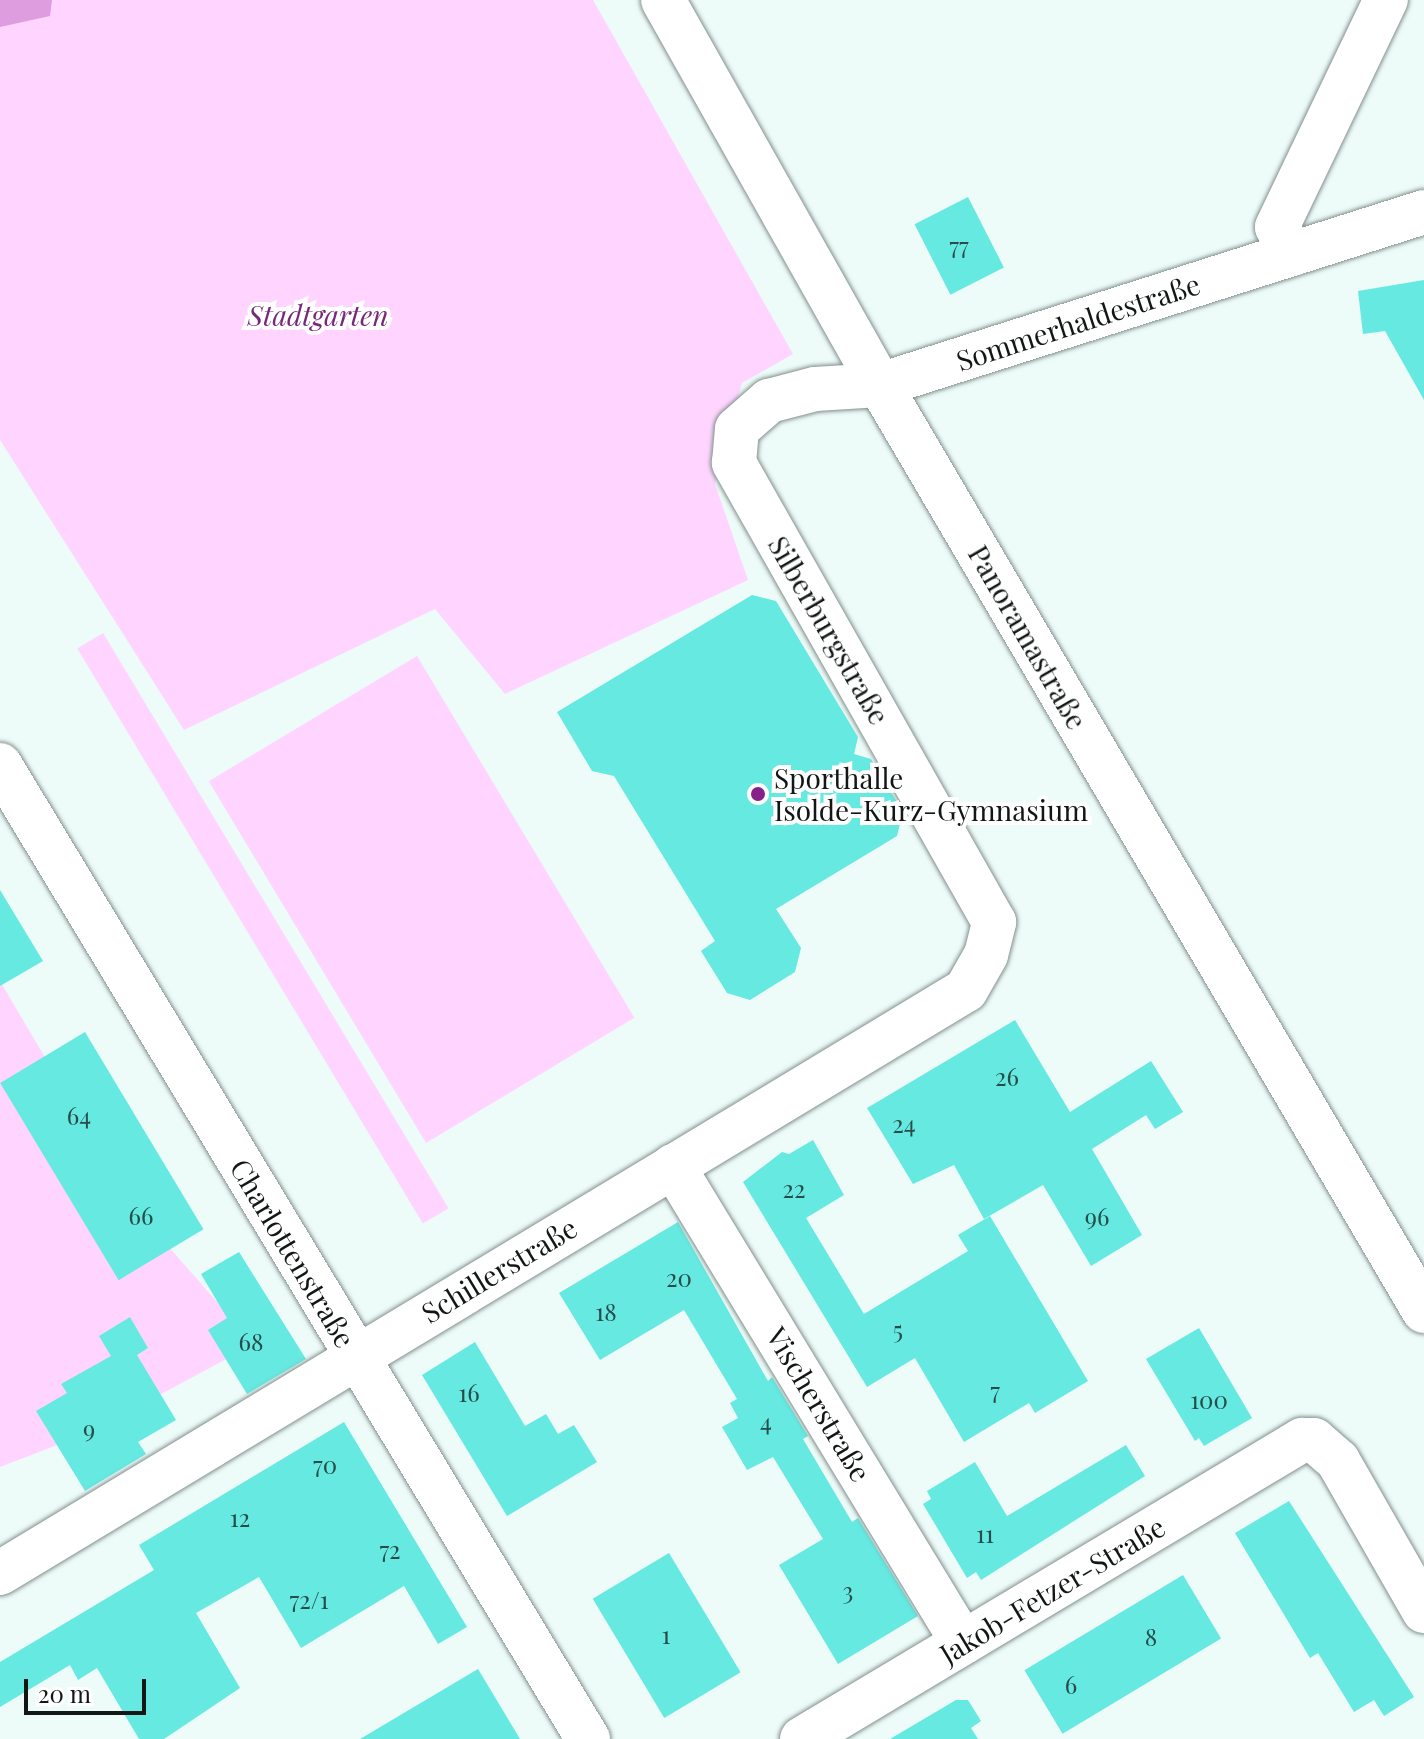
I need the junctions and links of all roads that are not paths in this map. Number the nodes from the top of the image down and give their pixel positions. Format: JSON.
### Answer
{"nodes":[{"id":1,"x":663,"y":0,"type":"edge"},
{"id":2,"x":1386,"y":0,"type":"edge"},
{"id":3,"x":1424,"y":212,"type":"edge"},
{"id":4,"x":1293,"y":254,"type":"junction"},
{"id":5,"x":880,"y":385,"type":"junction"},
{"id":6,"x":737,"y":429,"type":"joint"},
{"id":7,"x":0,"y":765,"type":"edge"},
{"id":8,"x":986,"y":955,"type":"joint"},
{"id":9,"x":673,"y":1166,"type":"junction"},
{"id":10,"x":1424,"y":1311,"type":"edge"},
{"id":11,"x":356,"y":1358,"type":"junction"},
{"id":12,"x":0,"y":1573,"type":"edge"},
{"id":13,"x":1424,"y":1611,"type":"edge"},
{"id":14,"x":963,"y":1643,"type":"junction"},
{"id":15,"x":588,"y":1739,"type":"edge"},
{"id":16,"x":802,"y":1739,"type":"edge"}],
"edges":[{"from":1,"to":5,"type":"street","name":"Panoramastraße"},
{"from":2,"to":4,"type":"street"},
{"from":3,"to":4,"type":"street","name":"Sommerhaldestraße"},
{"from":4,"to":5,"type":"street","name":"Sommerhaldestraße"},
{"from":5,"to":6,"type":"street","name":"Sommerhaldestraße"},
{"from":5,"to":10,"type":"street","name":"Panoramastraße"},
{"from":6,"to":8,"type":"street","name":"Silberburgstraße"},
{"from":7,"to":11,"type":"street","name":"Charlottenstraße"},
{"from":8,"to":9,"type":"street","name":"Schillerstraße"},
{"from":9,"to":11,"type":"street","name":"Schillerstraße"},
{"from":9,"to":14,"type":"street","name":"Vischerstraße"},
{"from":11,"to":12,"type":"street","name":"Schillerstraße"},
{"from":11,"to":15,"type":"street","name":"Charlottenstraße"},
{"from":13,"to":14,"type":"street","name":"Jakob-Fetzer-Straße"},
{"from":14,"to":16,"type":"street","name":"Jakob-Fetzer-Straße"}]}
